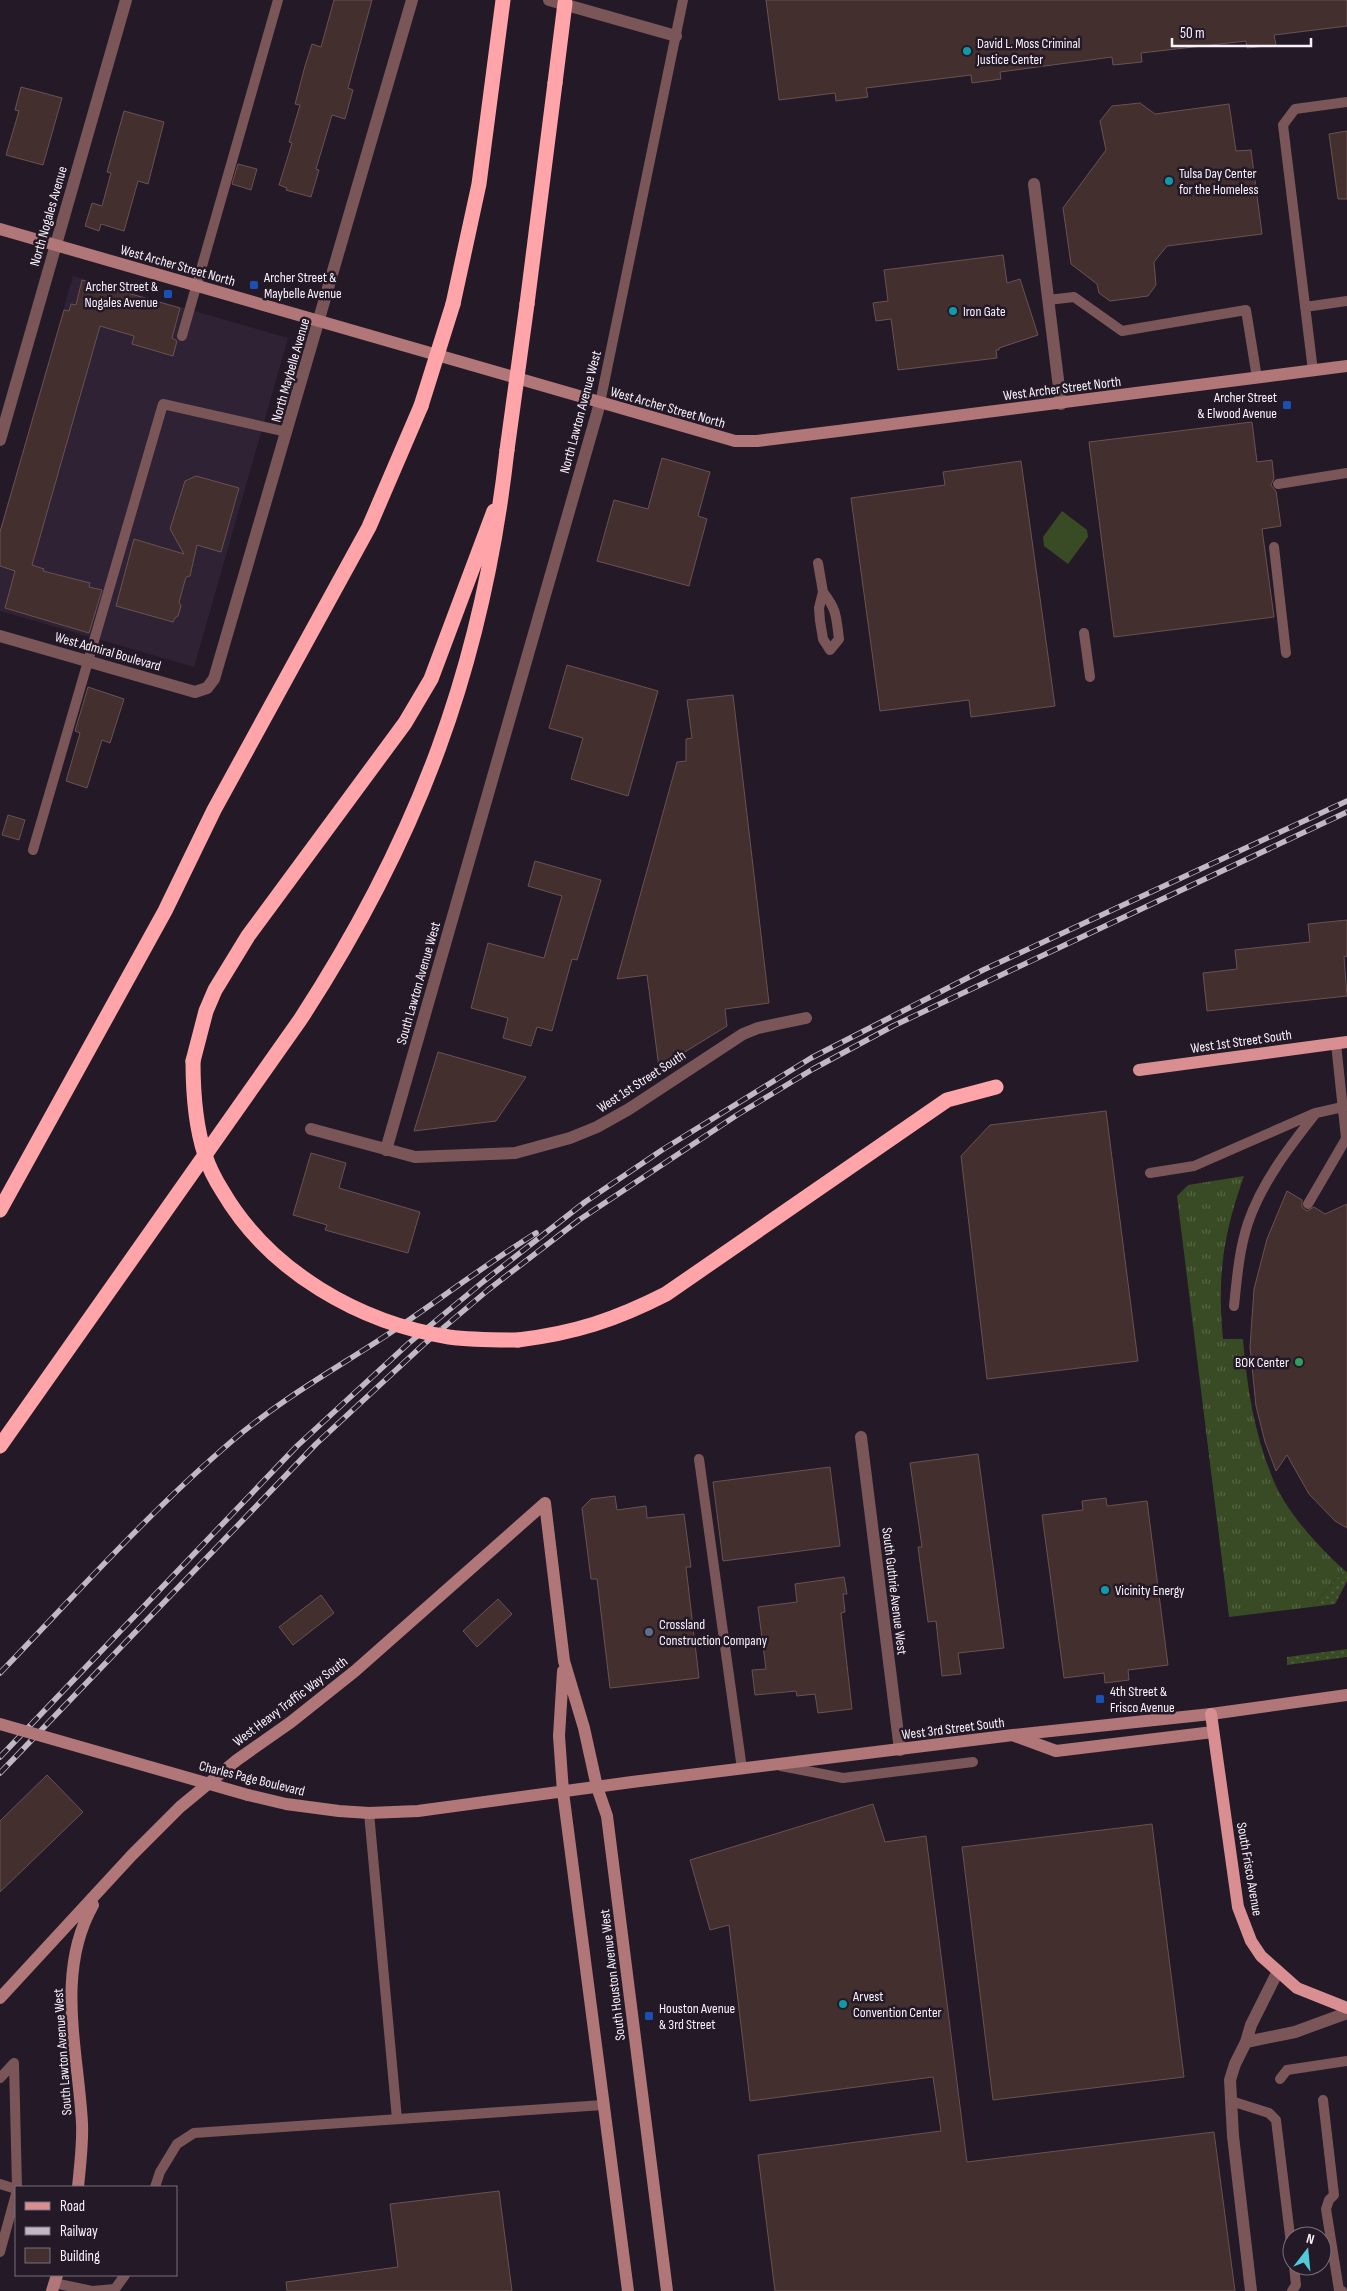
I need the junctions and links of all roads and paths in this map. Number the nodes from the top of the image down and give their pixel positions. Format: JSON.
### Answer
{"nodes":[{"id":1,"x":126,"y":0,"type":"edge"},
{"id":2,"x":278,"y":0,"type":"edge"},
{"id":3,"x":412,"y":0,"type":"edge"},
{"id":4,"x":550,"y":0,"type":"edge"},
{"id":5,"x":566,"y":0,"type":"edge"},
{"id":6,"x":683,"y":0,"type":"edge"},
{"id":7,"x":502,"y":6,"type":"edge"},
{"id":8,"x":676,"y":36,"type":"junction"},
{"id":9,"x":1347,"y":102,"type":"edge"},
{"id":10,"x":1034,"y":184,"type":"dead end"},
{"id":11,"x":0,"y":229,"type":"edge"},
{"id":12,"x":55,"y":246,"type":"junction"},
{"id":13,"x":196,"y":286,"type":"junction"},
{"id":14,"x":1048,"y":300,"type":"junction"},
{"id":15,"x":1347,"y":302,"type":"edge"},
{"id":16,"x":1305,"y":307,"type":"junction"},
{"id":17,"x":320,"y":323,"type":"junction"},
{"id":18,"x":182,"y":336,"type":"dead end"},
{"id":19,"x":1347,"y":366,"type":"edge"},
{"id":20,"x":1313,"y":371,"type":"junction"},
{"id":21,"x":1257,"y":378,"type":"junction"},
{"id":22,"x":600,"y":403,"type":"junction"},
{"id":23,"x":1061,"y":404,"type":"junction"},
{"id":24,"x":287,"y":432,"type":"junction"},
{"id":25,"x":0,"y":440,"type":"edge"},
{"id":26,"x":1347,"y":473,"type":"edge"},
{"id":27,"x":1278,"y":484,"type":"dead end"},
{"id":28,"x":503,"y":485,"type":"junction"},
{"id":29,"x":1274,"y":546,"type":"dead end"},
{"id":30,"x":818,"y":563,"type":"dead end"},
{"id":31,"x":823,"y":592,"type":"junction"},
{"id":32,"x":1084,"y":634,"type":"dead end"},
{"id":33,"x":0,"y":636,"type":"edge"},
{"id":34,"x":1286,"y":653,"type":"dead end"},
{"id":35,"x":88,"y":661,"type":"junction"},
{"id":36,"x":1090,"y":677,"type":"dead end"},
{"id":37,"x":207,"y":688,"type":"joint"},
{"id":38,"x":479,"y":825,"type":"joint"},
{"id":39,"x":33,"y":850,"type":"dead end"},
{"id":40,"x":806,"y":1018,"type":"dead end"},
{"id":41,"x":1341,"y":1043,"type":"edge"},
{"id":42,"x":1139,"y":1070,"type":"dead end"},
{"id":43,"x":996,"y":1087,"type":"dead end"},
{"id":44,"x":1345,"y":1107,"type":"edge"},
{"id":45,"x":1316,"y":1113,"type":"junction"},
{"id":46,"x":311,"y":1129,"type":"dead end"},
{"id":47,"x":1346,"y":1138,"type":"edge"},
{"id":48,"x":386,"y":1150,"type":"junction"},
{"id":49,"x":1150,"y":1173,"type":"dead end"},
{"id":50,"x":1308,"y":1204,"type":"dead end"},
{"id":51,"x":0,"y":1210,"type":"edge"},
{"id":52,"x":1234,"y":1306,"type":"dead end"},
{"id":53,"x":861,"y":1437,"type":"dead end"},
{"id":54,"x":0,"y":1446,"type":"edge"},
{"id":55,"x":699,"y":1459,"type":"dead end"},
{"id":56,"x":545,"y":1503,"type":"joint"},
{"id":57,"x":564,"y":1661,"type":"junction"},
{"id":58,"x":1347,"y":1695,"type":"edge"},
{"id":59,"x":1211,"y":1714,"type":"junction"},
{"id":60,"x":0,"y":1724,"type":"edge"},
{"id":61,"x":1213,"y":1732,"type":"junction"},
{"id":62,"x":1013,"y":1735,"type":"junction"},
{"id":63,"x":900,"y":1750,"type":"junction"},
{"id":64,"x":973,"y":1762,"type":"dead end"},
{"id":65,"x":776,"y":1765,"type":"junction"},
{"id":66,"x":742,"y":1769,"type":"junction"},
{"id":67,"x":597,"y":1787,"type":"junction"},
{"id":68,"x":563,"y":1792,"type":"junction"},
{"id":69,"x":369,"y":1813,"type":"junction"},
{"id":70,"x":102,"y":1890,"type":"junction"},
{"id":71,"x":1278,"y":1971,"type":"junction"},
{"id":72,"x":0,"y":1998,"type":"edge"},
{"id":73,"x":1347,"y":2008,"type":"edge"},
{"id":74,"x":1347,"y":2013,"type":"edge"},
{"id":75,"x":1246,"y":2042,"type":"junction"},
{"id":76,"x":1347,"y":2061,"type":"edge"},
{"id":77,"x":0,"y":2078,"type":"edge"},
{"id":78,"x":1280,"y":2079,"type":"dead end"},
{"id":79,"x":1323,"y":2100,"type":"dead end"},
{"id":80,"x":1231,"y":2101,"type":"junction"},
{"id":81,"x":603,"y":2105,"type":"junction"},
{"id":82,"x":397,"y":2120,"type":"junction"},
{"id":83,"x":0,"y":2184,"type":"edge"},
{"id":84,"x":17,"y":2186,"type":"edge"},
{"id":85,"x":78,"y":2186,"type":"edge"},
{"id":86,"x":155,"y":2186,"type":"edge"},
{"id":87,"x":15,"y":2188,"type":"edge"},
{"id":88,"x":15,"y":2198,"type":"edge"},
{"id":89,"x":1289,"y":2226,"type":"edge"},
{"id":90,"x":0,"y":2252,"type":"edge"},
{"id":91,"x":123,"y":2276,"type":"edge"},
{"id":92,"x":1295,"y":2276,"type":"edge"},
{"id":93,"x":54,"y":2283,"type":"edge"},
{"id":94,"x":628,"y":2291,"type":"edge"},
{"id":95,"x":667,"y":2291,"type":"edge"},
{"id":96,"x":1251,"y":2291,"type":"edge"},
{"id":97,"x":1292,"y":2291,"type":"edge"},
{"id":98,"x":1342,"y":2291,"type":"edge"}],
"edges":[{"from":1,"to":12,"type":"street","name":"North Nogales Avenue"},
{"from":2,"to":13,"type":"lane"},
{"from":3,"to":17,"type":"street","name":"North Maybelle Avenue"},
{"from":4,"to":8,"type":"street"},
{"from":5,"to":28,"type":"highway","bridge":true},
{"from":6,"to":8,"type":"lane","name":"North Lawton Avenue West"},
{"from":7,"to":51,"type":"highway","bridge":true},
{"from":8,"to":22,"type":"lane","name":"North Lawton Avenue West"},
{"from":9,"to":16,"type":"lane"},
{"from":10,"to":14,"type":"street"},
{"from":11,"to":12,"type":"street","name":"West Archer Street North"},
{"from":12,"to":13,"type":"street","name":"West Archer Street North"},
{"from":12,"to":25,"type":"street","name":"North Nogales Avenue"},
{"from":13,"to":17,"type":"street","name":"West Archer Street North"},
{"from":13,"to":18,"type":"lane"},
{"from":14,"to":21,"type":"lane"},
{"from":14,"to":23,"type":"street"},
{"from":15,"to":16,"type":"lane"},
{"from":16,"to":20,"type":"lane"},
{"from":17,"to":22,"type":"street","name":"West Archer Street North"},
{"from":17,"to":24,"type":"street","name":"North Maybelle Avenue"},
{"from":19,"to":20,"type":"street","name":"West Archer Street North"},
{"from":20,"to":21,"type":"street","name":"West Archer Street North"},
{"from":21,"to":23,"type":"street","name":"West Archer Street North"},
{"from":22,"to":23,"type":"street","name":"West Archer Street North"},
{"from":22,"to":38,"type":"street","name":"North Lawton Avenue West"},
{"from":24,"to":35,"type":"lane"},
{"from":24,"to":37,"type":"street","name":"North Maybelle Avenue"},
{"from":26,"to":27,"type":"lane"},
{"from":28,"to":43,"type":"highway","bridge":true},
{"from":28,"to":54,"type":"highway"},
{"from":29,"to":34,"type":"lane"},
{"from":30,"to":31,"type":"lane"},
{"from":31,"to":31,"type":"lane"},
{"from":32,"to":36,"type":"lane"},
{"from":33,"to":35,"type":"street","name":"West Admiral Boulevard"},
{"from":35,"to":37,"type":"street","name":"West Admiral Boulevard"},
{"from":35,"to":39,"type":"lane"},
{"from":38,"to":48,"type":"street","name":"South Lawton Avenue West"},
{"from":40,"to":48,"type":"street","name":"West 1st Street South"},
{"from":41,"to":42,"type":"main road","name":"West 1st Street South"},
{"from":41,"to":44,"type":"lane"},
{"from":44,"to":45,"type":"lane"},
{"from":44,"to":47,"type":"lane"},
{"from":45,"to":49,"type":"lane"},
{"from":45,"to":52,"type":"lane"},
{"from":46,"to":48,"type":"street","name":"West 1st Street South"},
{"from":47,"to":50,"type":"lane"},
{"from":53,"to":63,"type":"street","name":"South Guthrie Avenue West"},
{"from":55,"to":66,"type":"lane"},
{"from":56,"to":57,"type":"street","name":"South Houston Avenue West"},
{"from":56,"to":70,"type":"street","name":"West Heavy Traffic Way South"},
{"from":57,"to":67,"type":"street","name":"South Houston Avenue West"},
{"from":57,"to":68,"type":"street","name":"South Houston Avenue West"},
{"from":58,"to":59,"type":"street","name":"West 3rd Street South"},
{"from":59,"to":61,"type":"main road","name":"South Frisco Avenue"},
{"from":59,"to":62,"type":"street","name":"West 3rd Street South"},
{"from":60,"to":69,"type":"street","name":"Charles Page Boulevard","bridge":true},
{"from":61,"to":62,"type":"street"},
{"from":61,"to":71,"type":"main road","name":"South Frisco Avenue"},
{"from":62,"to":63,"type":"street","name":"West 3rd Street South"},
{"from":63,"to":65,"type":"street","name":"West 3rd Street South"},
{"from":64,"to":65,"type":"lane"},
{"from":65,"to":66,"type":"street","name":"West 3rd Street South"},
{"from":66,"to":67,"type":"street","name":"West 3rd Street South"},
{"from":67,"to":68,"type":"street","name":"West 3rd Street South"},
{"from":67,"to":95,"type":"street","name":"South Houston Avenue West"},
{"from":68,"to":69,"type":"street","name":"Charles Page Boulevard"},
{"from":68,"to":81,"type":"street","name":"South Houston Avenue West"},
{"from":69,"to":82,"type":"lane"},
{"from":70,"to":72,"type":"street","name":"West Heavy Traffic Way South"},
{"from":70,"to":85,"type":"street","name":"South Lawton Avenue West"},
{"from":71,"to":73,"type":"main road","name":"South Frisco Avenue"},
{"from":71,"to":75,"type":"street"},
{"from":74,"to":75,"type":"street"},
{"from":75,"to":80,"type":"street"},
{"from":76,"to":78,"type":"lane"},
{"from":77,"to":84,"type":"lane"},
{"from":79,"to":98,"type":"lane"},
{"from":80,"to":89,"type":"lane"},
{"from":80,"to":96,"type":"street"},
{"from":81,"to":82,"type":"lane"},
{"from":81,"to":94,"type":"street","name":"South Houston Avenue West"},
{"from":82,"to":86,"type":"lane"},
{"from":83,"to":87,"type":"lane"},
{"from":88,"to":90,"type":"lane"},
{"from":91,"to":93,"type":"lane"},
{"from":92,"to":97,"type":"lane"}]}
